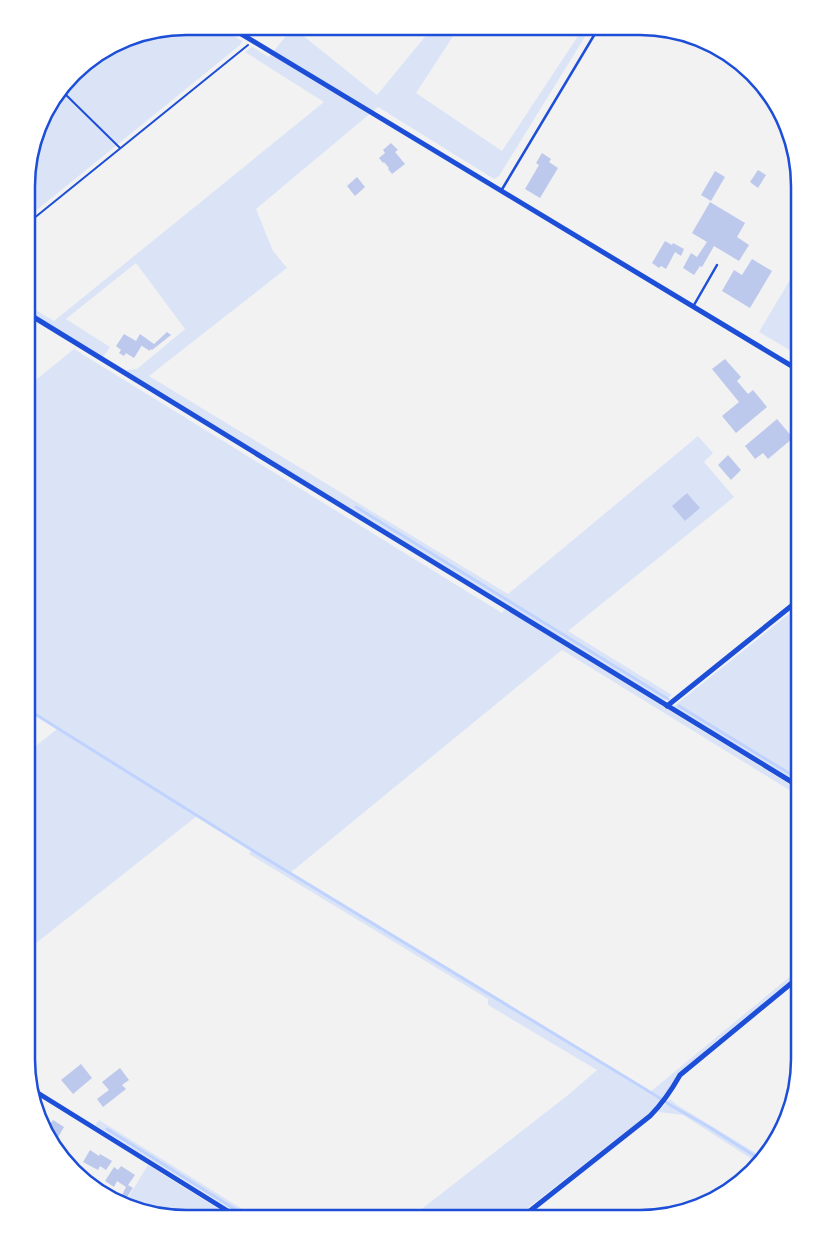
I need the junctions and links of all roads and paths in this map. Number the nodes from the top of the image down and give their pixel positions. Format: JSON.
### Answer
{"nodes":[{"id":1,"x":243,"y":35,"type":"edge"},
{"id":2,"x":595,"y":35,"type":"edge"},
{"id":3,"x":253,"y":41,"type":"junction"},
{"id":4,"x":66,"y":95,"type":"edge"},
{"id":5,"x":120,"y":148,"type":"junction"},
{"id":6,"x":500,"y":191,"type":"junction"},
{"id":7,"x":35,"y":217,"type":"edge"},
{"id":8,"x":717,"y":265,"type":"dead end"},
{"id":9,"x":693,"y":306,"type":"junction"},
{"id":10,"x":35,"y":318,"type":"edge"},
{"id":11,"x":791,"y":366,"type":"edge"},
{"id":12,"x":791,"y":606,"type":"edge"},
{"id":13,"x":667,"y":706,"type":"junction"},
{"id":14,"x":791,"y":782,"type":"edge"},
{"id":15,"x":791,"y":984,"type":"edge"},
{"id":16,"x":40,"y":1095,"type":"edge"},
{"id":17,"x":226,"y":1210,"type":"edge"},
{"id":18,"x":531,"y":1210,"type":"edge"}],
"edges":[{"from":1,"to":3,"type":"street"},
{"from":2,"to":6,"type":"lane"},
{"from":3,"to":5,"type":"path"},
{"from":3,"to":6,"type":"street"},
{"from":4,"to":5,"type":"path"},
{"from":5,"to":7,"type":"path"},
{"from":6,"to":9,"type":"street"},
{"from":8,"to":9,"type":"lane"},
{"from":9,"to":11,"type":"street"},
{"from":10,"to":13,"type":"street"},
{"from":12,"to":13,"type":"street"},
{"from":13,"to":14,"type":"street"},
{"from":15,"to":18,"type":"street"},
{"from":16,"to":17,"type":"street"}]}
